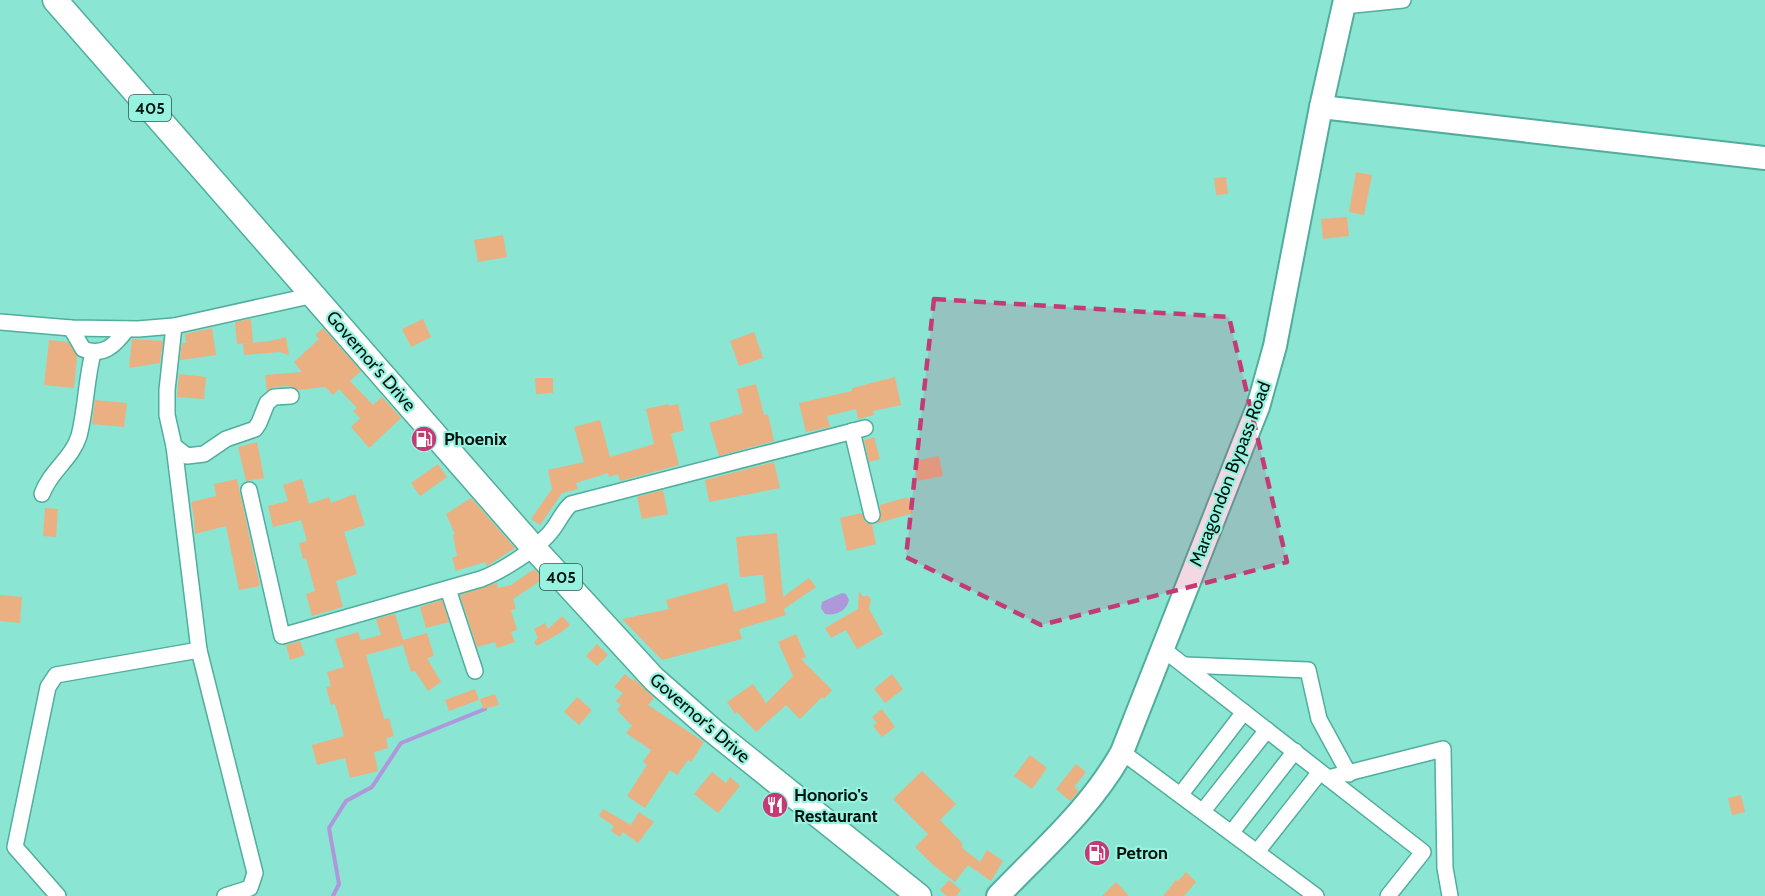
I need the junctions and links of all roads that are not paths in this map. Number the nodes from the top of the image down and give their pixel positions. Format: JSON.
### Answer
{"nodes":[{"id":1,"x":55,"y":0,"type":"edge"},
{"id":2,"x":1403,"y":0,"type":"edge"},
{"id":3,"x":1344,"y":3,"type":"edge"},
{"id":4,"x":1322,"y":107,"type":"junction"},
{"id":5,"x":1765,"y":158,"type":"edge"},
{"id":6,"x":314,"y":295,"type":"junction"},
{"id":7,"x":0,"y":322,"type":"edge"},
{"id":8,"x":174,"y":326,"type":"junction"},
{"id":9,"x":72,"y":328,"type":"junction"},
{"id":10,"x":127,"y":329,"type":"junction"},
{"id":11,"x":93,"y":353,"type":"junction"},
{"id":12,"x":291,"y":396,"type":"dead end"},
{"id":13,"x":174,"y":446,"type":"junction"},
{"id":14,"x":249,"y":490,"type":"dead end"},
{"id":15,"x":42,"y":494,"type":"dead end"},
{"id":16,"x":872,"y":515,"type":"dead end"},
{"id":17,"x":533,"y":547,"type":"junction"},
{"id":18,"x":448,"y":589,"type":"junction"},
{"id":19,"x":1163,"y":649,"type":"junction"},
{"id":20,"x":199,"y":650,"type":"junction"},
{"id":21,"x":1185,"y":665,"type":"junction"},
{"id":22,"x":475,"y":671,"type":"dead end"},
{"id":23,"x":1244,"y":712,"type":"junction"},
{"id":24,"x":1267,"y":730,"type":"junction"},
{"id":25,"x":1294,"y":751,"type":"junction"},
{"id":26,"x":1122,"y":752,"type":"junction"},
{"id":27,"x":1349,"y":774,"type":"junction"},
{"id":28,"x":1324,"y":775,"type":"junction"},
{"id":29,"x":1182,"y":794,"type":"junction"},
{"id":30,"x":1203,"y":811,"type":"junction"},
{"id":31,"x":1232,"y":832,"type":"junction"},
{"id":32,"x":1257,"y":852,"type":"junction"},
{"id":33,"x":1423,"y":852,"type":"junction"},
{"id":34,"x":1445,"y":868,"type":"junction"},
{"id":35,"x":58,"y":896,"type":"edge"},
{"id":36,"x":225,"y":896,"type":"edge"},
{"id":37,"x":919,"y":896,"type":"edge"},
{"id":38,"x":998,"y":896,"type":"edge"},
{"id":39,"x":1316,"y":896,"type":"edge"},
{"id":40,"x":1388,"y":896,"type":"edge"},
{"id":41,"x":1450,"y":896,"type":"edge"}],
"edges":[{"from":1,"to":6,"type":"main road","name":"Governor's Drive","number":"405"},
{"from":2,"to":3,"type":"street"},
{"from":3,"to":4,"type":"main road","name":"Maragondon Bypass Road"},
{"from":4,"to":5,"type":"main road"},
{"from":4,"to":19,"type":"main road","name":"Maragondon Bypass Road"},
{"from":6,"to":8,"type":"street"},
{"from":6,"to":17,"type":"main road","name":"Governor's Drive","number":"405"},
{"from":7,"to":9,"type":"street"},
{"from":8,"to":10,"type":"street"},
{"from":8,"to":13,"type":"street"},
{"from":9,"to":10,"type":"street"},
{"from":9,"to":11,"type":"street"},
{"from":10,"to":11,"type":"street"},
{"from":11,"to":15,"type":"street"},
{"from":12,"to":13,"type":"street"},
{"from":13,"to":20,"type":"street"},
{"from":14,"to":18,"type":"street"},
{"from":16,"to":17,"type":"street"},
{"from":17,"to":18,"type":"street"},
{"from":17,"to":37,"type":"main road","name":"Governor's Drive","number":"405"},
{"from":18,"to":22,"type":"street"},
{"from":19,"to":21,"type":"street"},
{"from":19,"to":26,"type":"main road","name":"Maragondon Bypass Road"},
{"from":20,"to":35,"type":"street"},
{"from":20,"to":36,"type":"street"},
{"from":21,"to":23,"type":"street"},
{"from":21,"to":27,"type":"street"},
{"from":23,"to":24,"type":"street"},
{"from":23,"to":29,"type":"street"},
{"from":24,"to":25,"type":"street"},
{"from":24,"to":30,"type":"street"},
{"from":25,"to":28,"type":"street"},
{"from":25,"to":31,"type":"street"},
{"from":26,"to":29,"type":"street"},
{"from":26,"to":38,"type":"main road","name":"Maragondon Bypass Road"},
{"from":27,"to":28,"type":"street"},
{"from":27,"to":34,"type":"street"},
{"from":28,"to":32,"type":"street"},
{"from":28,"to":33,"type":"street"},
{"from":29,"to":30,"type":"street"},
{"from":30,"to":31,"type":"street"},
{"from":31,"to":32,"type":"street"},
{"from":32,"to":39,"type":"street"},
{"from":33,"to":34,"type":"street"},
{"from":33,"to":40,"type":"street"},
{"from":34,"to":41,"type":"street"}]}
